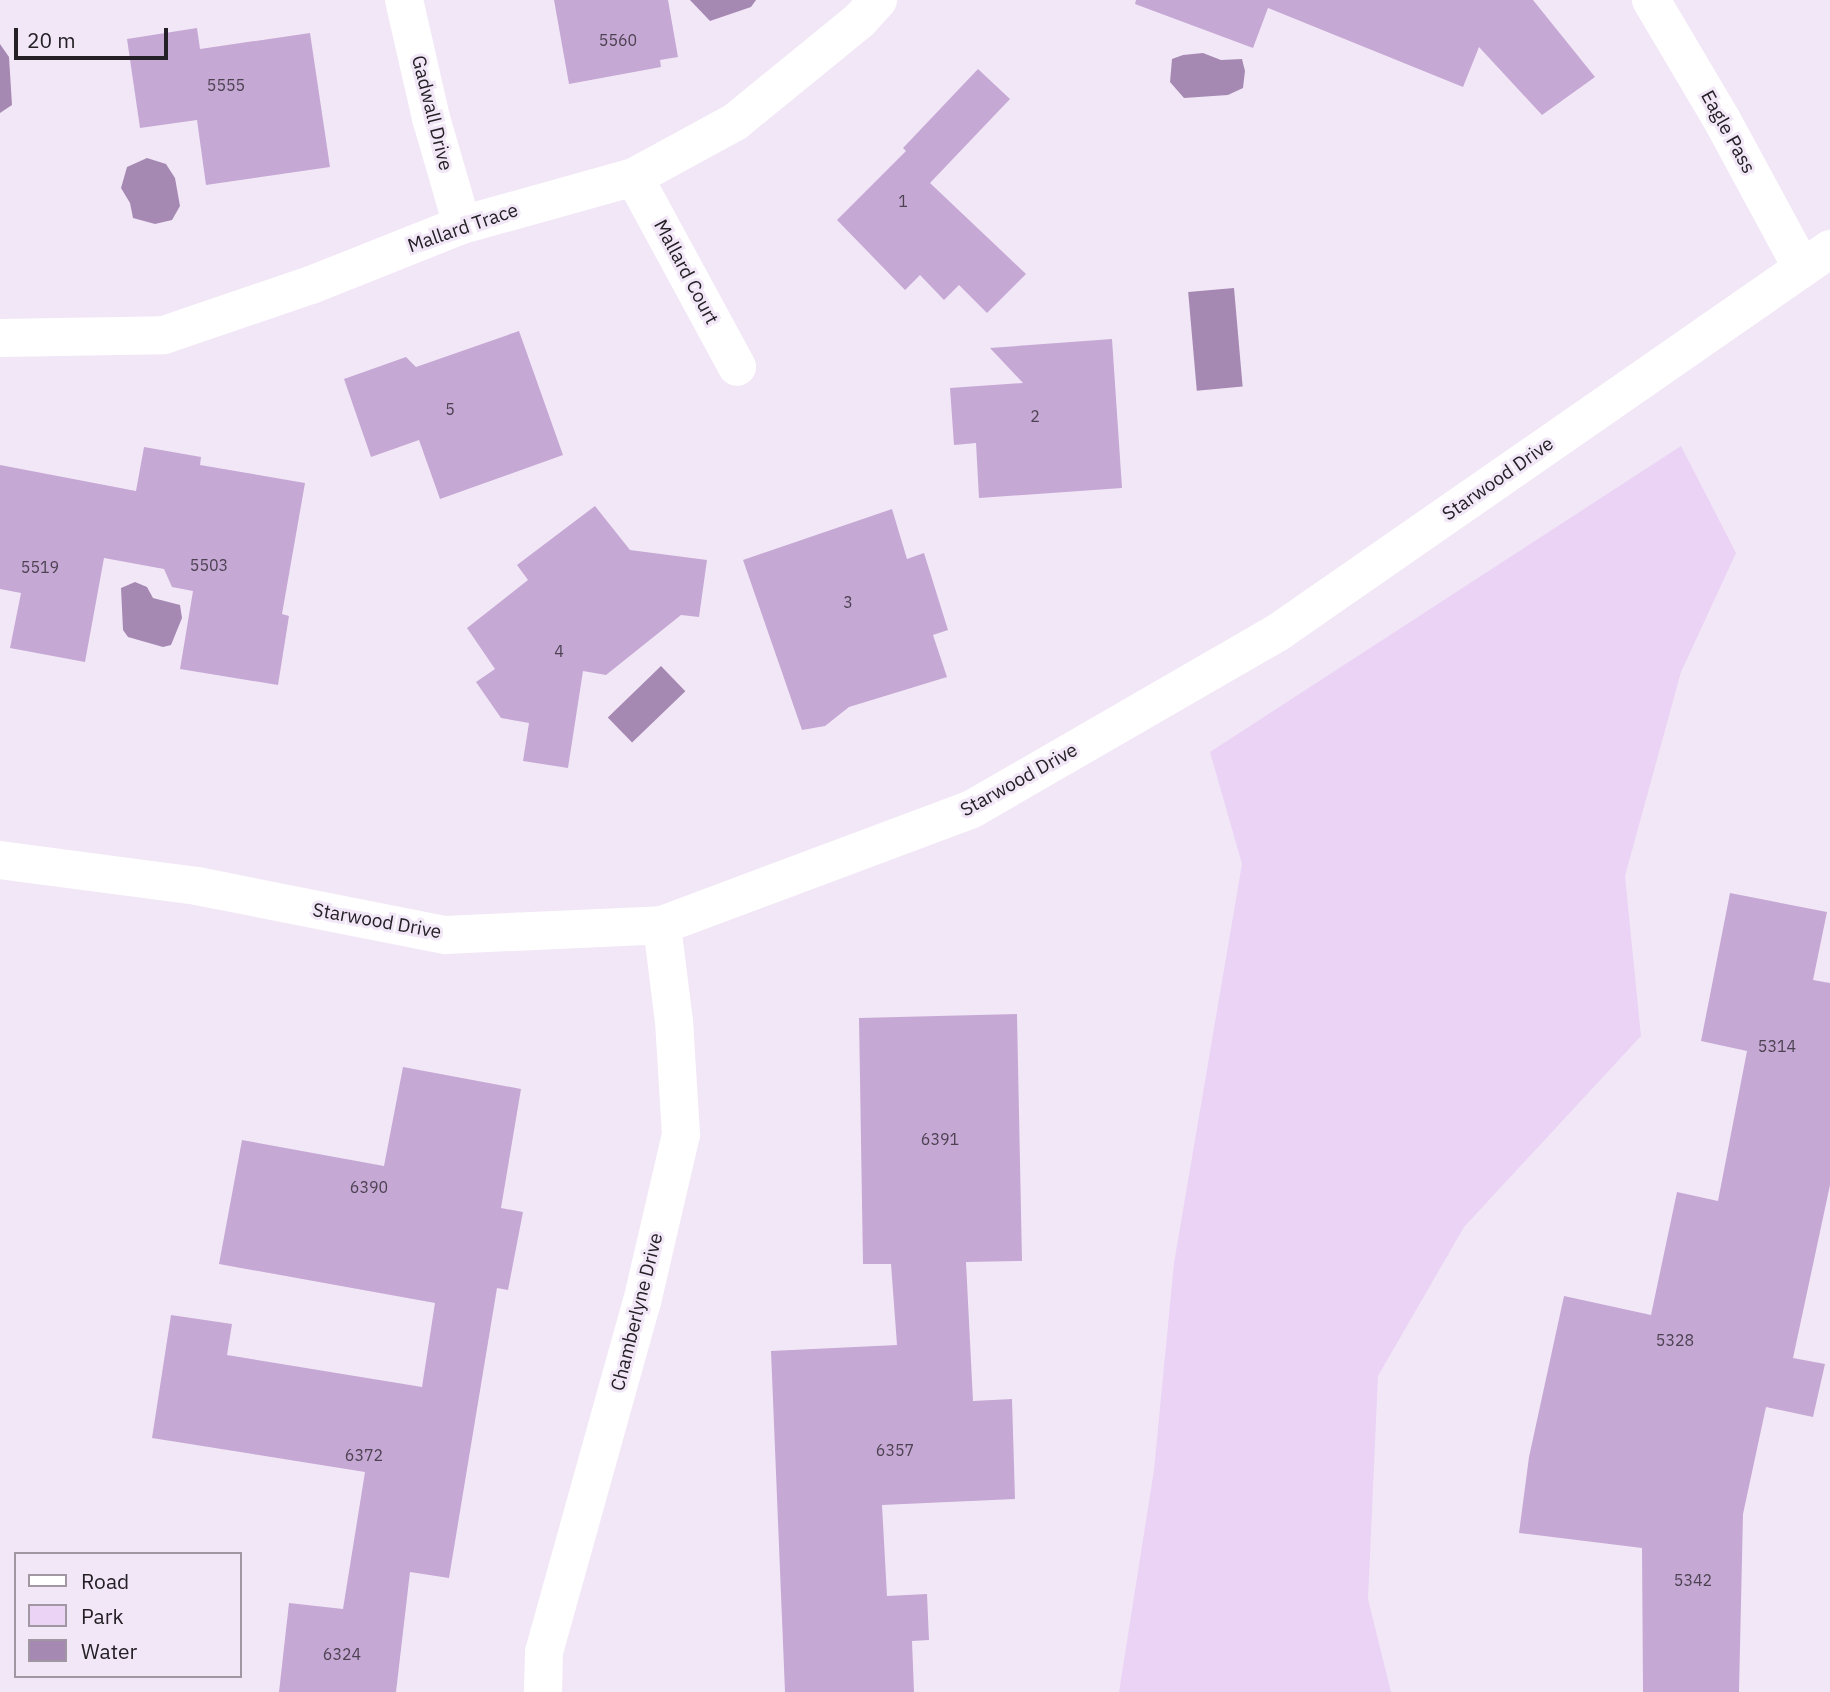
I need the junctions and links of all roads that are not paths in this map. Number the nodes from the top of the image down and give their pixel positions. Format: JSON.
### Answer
{"nodes":[{"id":1,"x":404,"y":0,"type":"edge"},
{"id":2,"x":878,"y":0,"type":"edge"},
{"id":3,"x":1651,"y":0,"type":"edge"},
{"id":4,"x":635,"y":177,"type":"junction"},
{"id":5,"x":462,"y":225,"type":"junction"},
{"id":6,"x":1816,"y":258,"type":"edge"},
{"id":7,"x":0,"y":338,"type":"edge"},
{"id":8,"x":737,"y":367,"type":"dead end"},
{"id":9,"x":0,"y":860,"type":"edge"},
{"id":10,"x":662,"y":925,"type":"junction"},
{"id":11,"x":543,"y":1692,"type":"edge"}],
"edges":[{"from":1,"to":5,"type":"street","name":"Gadwall Drive"},
{"from":2,"to":4,"type":"street","name":"Mallard Trace"},
{"from":3,"to":6,"type":"street","name":"Eagle Pass"},
{"from":4,"to":5,"type":"street","name":"Mallard Trace"},
{"from":4,"to":8,"type":"street","name":"Mallard Court"},
{"from":5,"to":7,"type":"street","name":"Mallard Trace"},
{"from":6,"to":10,"type":"street","name":"Starwood Drive"},
{"from":9,"to":10,"type":"street","name":"Starwood Drive"},
{"from":10,"to":11,"type":"street","name":"Chamberlyne Drive"}]}
